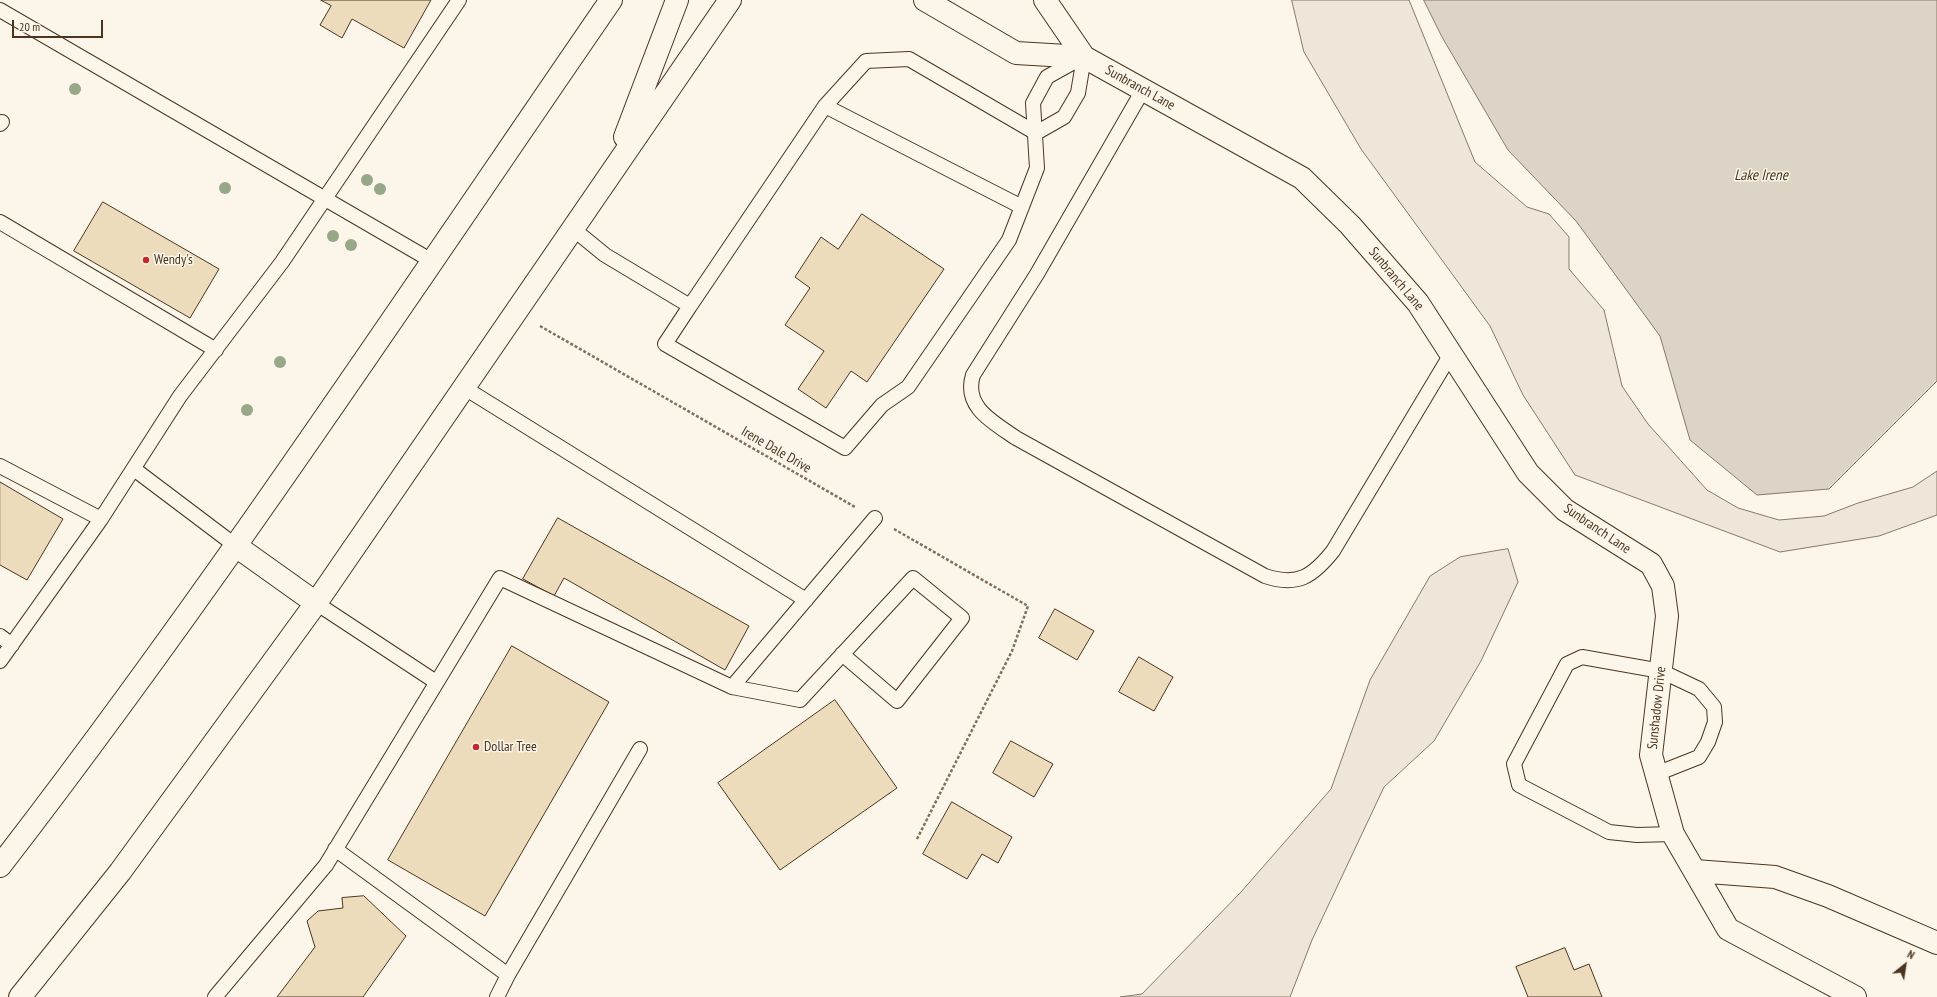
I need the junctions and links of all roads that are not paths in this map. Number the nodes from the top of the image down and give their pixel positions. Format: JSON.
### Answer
{"nodes":[{"id":1,"x":459,"y":0,"type":"edge"},
{"id":2,"x":612,"y":0,"type":"edge"},
{"id":3,"x":677,"y":0,"type":"edge"},
{"id":4,"x":730,"y":0,"type":"edge"},
{"id":5,"x":925,"y":0,"type":"edge"},
{"id":6,"x":1045,"y":0,"type":"edge"},
{"id":7,"x":0,"y":10,"type":"edge"},
{"id":8,"x":1084,"y":57,"type":"junction"},
{"id":9,"x":1143,"y":90,"type":"junction"},
{"id":10,"x":825,"y":106,"type":"junction"},
{"id":11,"x":1036,"y":133,"type":"junction"},
{"id":12,"x":614,"y":168,"type":"junction"},
{"id":13,"x":325,"y":199,"type":"junction"},
{"id":14,"x":1022,"y":207,"type":"junction"},
{"id":15,"x":0,"y":222,"type":"edge"},
{"id":16,"x":572,"y":228,"type":"junction"},
{"id":17,"x":432,"y":261,"type":"junction"},
{"id":18,"x":690,"y":306,"type":"junction"},
{"id":19,"x":216,"y":350,"type":"junction"},
{"id":20,"x":1451,"y":354,"type":"junction"},
{"id":21,"x":463,"y":387,"type":"junction"},
{"id":22,"x":0,"y":466,"type":"edge"},
{"id":23,"x":134,"y":469,"type":"junction"},
{"id":24,"x":875,"y":518,"type":"road end"},
{"id":25,"x":101,"y":519,"type":"junction"},
{"id":26,"x":236,"y":546,"type":"junction"},
{"id":27,"x":1651,"y":564,"type":"joint"},
{"id":28,"x":806,"y":600,"type":"junction"},
{"id":29,"x":316,"y":603,"type":"junction"},
{"id":30,"x":0,"y":636,"type":"edge"},
{"id":31,"x":12,"y":645,"type":"junction"},
{"id":32,"x":842,"y":654,"type":"junction"},
{"id":33,"x":0,"y":661,"type":"edge"},
{"id":34,"x":1661,"y":671,"type":"junction"},
{"id":35,"x":436,"y":682,"type":"junction"},
{"id":36,"x":732,"y":687,"type":"junction"},
{"id":37,"x":640,"y":749,"type":"dead end"},
{"id":38,"x":1656,"y":774,"type":"junction"},
{"id":39,"x":1673,"y":834,"type":"junction"},
{"id":40,"x":335,"y":849,"type":"junction"},
{"id":41,"x":0,"y":866,"type":"edge"},
{"id":42,"x":1695,"y":871,"type":"junction"},
{"id":43,"x":1937,"y":943,"type":"edge"},
{"id":44,"x":508,"y":975,"type":"junction"},
{"id":45,"x":20,"y":997,"type":"edge"},
{"id":46,"x":214,"y":997,"type":"edge"},
{"id":47,"x":497,"y":997,"type":"edge"},
{"id":48,"x":1854,"y":997,"type":"edge"}],
"edges":[{"from":1,"to":13,"type":"lane"},
{"from":2,"to":17,"type":"main road"},
{"from":3,"to":12,"type":"main road"},
{"from":4,"to":12,"type":"main road"},
{"from":5,"to":8,"type":"main road","name":"Sunbranch Lane"},
{"from":6,"to":8,"type":"main road","name":"Sunbranch Lane"},
{"from":7,"to":13,"type":"lane"},
{"from":8,"to":9,"type":"main road","name":"Sunbranch Lane"},
{"from":8,"to":11,"type":"lane"},
{"from":8,"to":11,"type":"lane"},
{"from":9,"to":20,"type":"main road","name":"Sunbranch Lane"},
{"from":9,"to":20,"type":"lane"},
{"from":10,"to":11,"type":"lane"},
{"from":10,"to":14,"type":"lane"},
{"from":10,"to":18,"type":"lane"},
{"from":11,"to":14,"type":"lane"},
{"from":12,"to":16,"type":"main road"},
{"from":13,"to":17,"type":"lane"},
{"from":13,"to":19,"type":"lane"},
{"from":14,"to":18,"type":"lane"},
{"from":15,"to":19,"type":"lane"},
{"from":16,"to":18,"type":"lane"},
{"from":16,"to":21,"type":"main road"},
{"from":17,"to":26,"type":"main road"},
{"from":19,"to":23,"type":"lane"},
{"from":20,"to":27,"type":"main road","name":"Sunbranch Lane"},
{"from":21,"to":28,"type":"lane"},
{"from":21,"to":29,"type":"main road"},
{"from":22,"to":25,"type":"lane"},
{"from":23,"to":25,"type":"lane"},
{"from":23,"to":26,"type":"lane"},
{"from":24,"to":28,"type":"lane"},
{"from":25,"to":31,"type":"lane"},
{"from":26,"to":29,"type":"main road"},
{"from":26,"to":41,"type":"main road"},
{"from":27,"to":34,"type":"main road","name":"Sunshadow Drive"},
{"from":28,"to":36,"type":"lane"},
{"from":29,"to":35,"type":"lane"},
{"from":29,"to":45,"type":"main road"},
{"from":30,"to":31,"type":"lane"},
{"from":31,"to":33,"type":"lane"},
{"from":32,"to":32,"type":"lane"},
{"from":32,"to":36,"type":"lane"},
{"from":34,"to":38,"type":"main road","name":"Sunshadow Drive"},
{"from":34,"to":38,"type":"lane"},
{"from":34,"to":39,"type":"lane"},
{"from":35,"to":36,"type":"lane"},
{"from":35,"to":40,"type":"lane"},
{"from":37,"to":44,"type":"lane"},
{"from":38,"to":39,"type":"main road","name":"Sunshadow Drive"},
{"from":39,"to":42,"type":"main road","name":"Sunshadow Drive"},
{"from":40,"to":44,"type":"lane"},
{"from":40,"to":46,"type":"lane"},
{"from":42,"to":43,"type":"main road"},
{"from":42,"to":48,"type":"main road","name":"Sunshadow Drive"},
{"from":44,"to":47,"type":"lane"}]}
